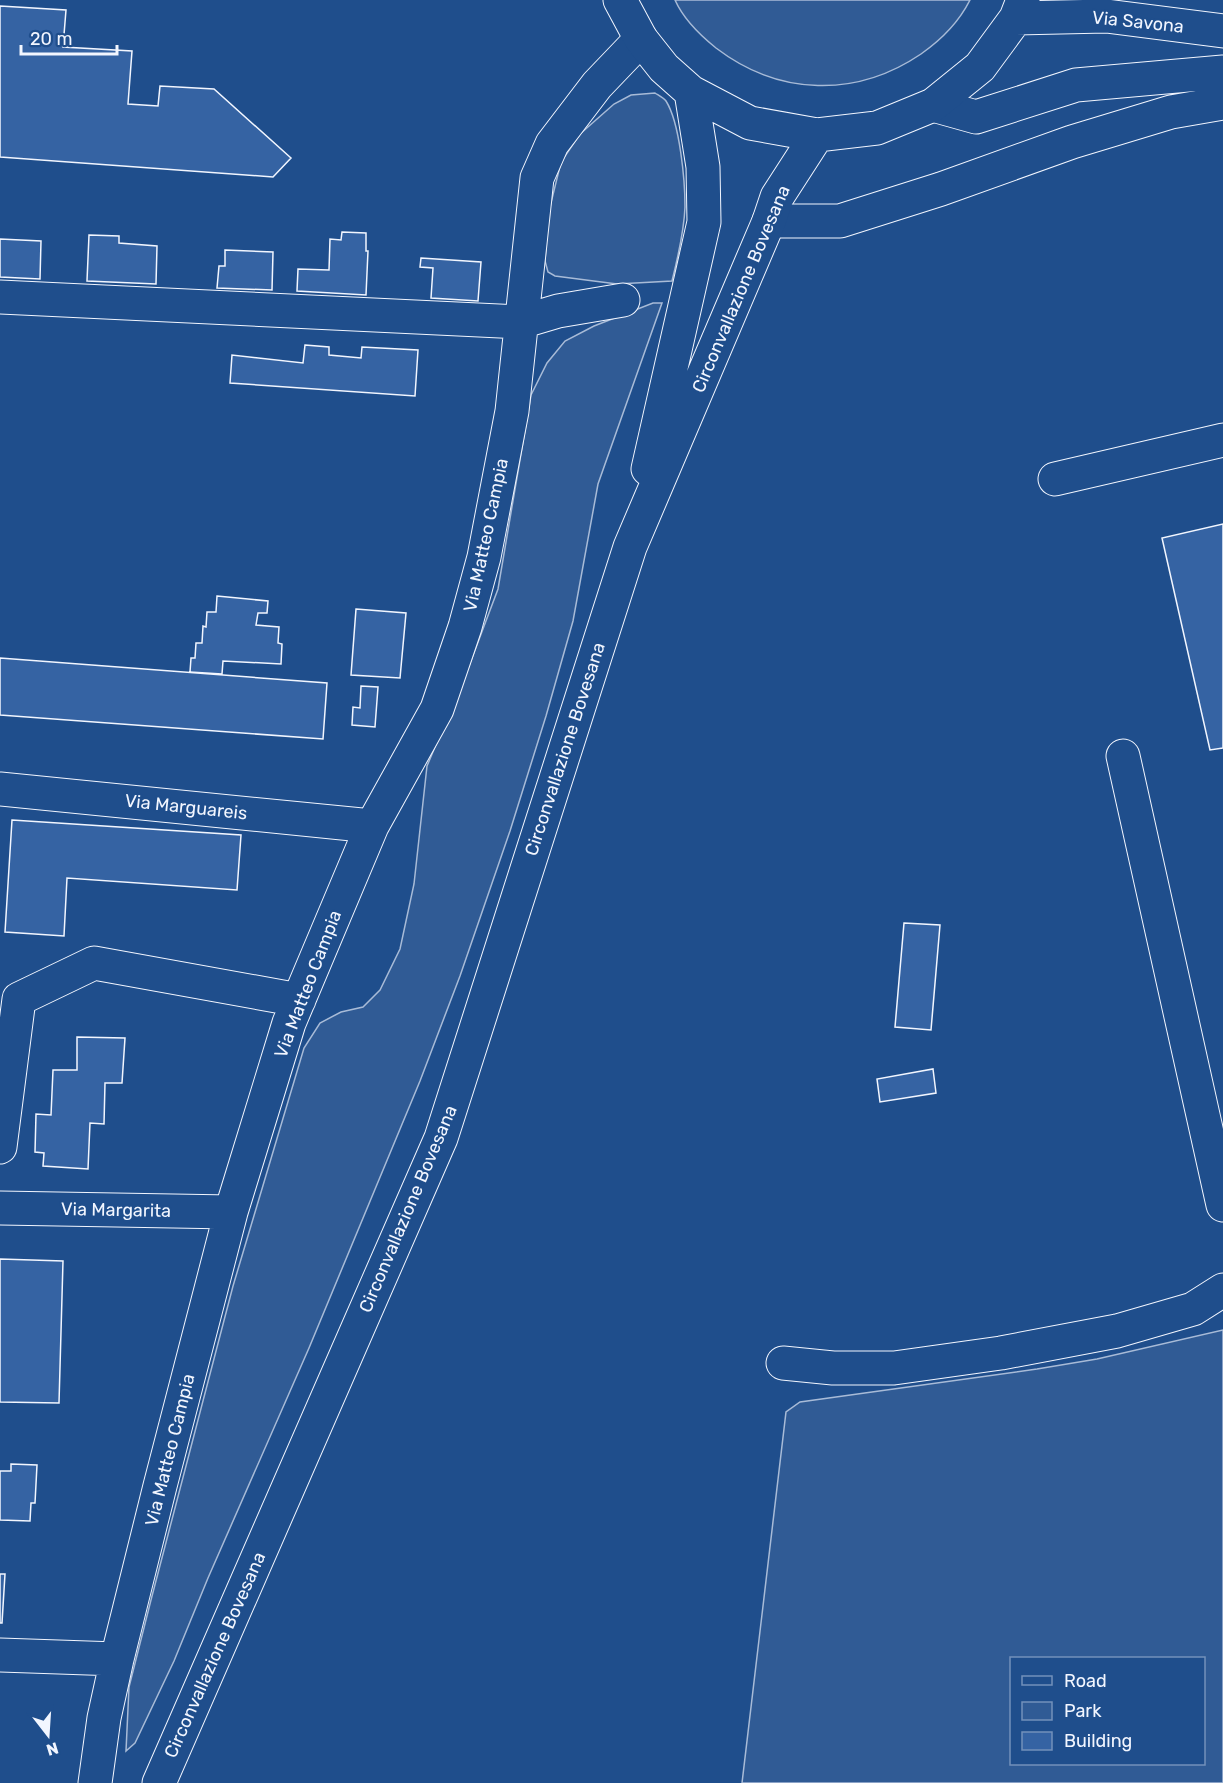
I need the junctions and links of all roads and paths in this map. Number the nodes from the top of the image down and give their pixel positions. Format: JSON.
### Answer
{"nodes":[{"id":1,"x":620,"y":0,"type":"edge"},
{"id":2,"x":1020,"y":9,"type":"edge"},
{"id":3,"x":1223,"y":31,"type":"edge"},
{"id":4,"x":641,"y":39,"type":"junction"},
{"id":5,"x":1223,"y":72,"type":"edge"},
{"id":6,"x":691,"y":92,"type":"junction"},
{"id":7,"x":1223,"y":103,"type":"edge"},
{"id":8,"x":933,"y":105,"type":"junction"},
{"id":9,"x":817,"y":135,"type":"junction"},
{"id":10,"x":769,"y":221,"type":"junction"},
{"id":11,"x":0,"y":297,"type":"edge"},
{"id":12,"x":622,"y":300,"type":"dead end"},
{"id":13,"x":521,"y":322,"type":"junction"},
{"id":14,"x":1223,"y":440,"type":"edge"},
{"id":15,"x":1055,"y":479,"type":"dead end"},
{"id":16,"x":630,"y":547,"type":"junction"},
{"id":17,"x":1123,"y":756,"type":"dead end"},
{"id":18,"x":0,"y":789,"type":"edge"},
{"id":19,"x":372,"y":826,"type":"junction"},
{"id":20,"x":298,"y":1000,"type":"junction"},
{"id":21,"x":0,"y":1147,"type":"edge"},
{"id":22,"x":1223,"y":1205,"type":"edge"},
{"id":23,"x":0,"y":1208,"type":"edge"},
{"id":24,"x":231,"y":1212,"type":"junction"},
{"id":25,"x":1223,"y":1290,"type":"edge"},
{"id":26,"x":783,"y":1363,"type":"dead end"},
{"id":27,"x":0,"y":1655,"type":"edge"},
{"id":28,"x":117,"y":1659,"type":"junction"},
{"id":29,"x":95,"y":1783,"type":"edge"},
{"id":30,"x":159,"y":1783,"type":"edge"}],
"edges":[{"from":1,"to":4,"type":"street"},
{"from":2,"to":3,"type":"street","name":"Via Savona"},
{"from":2,"to":8,"type":"street"},
{"from":4,"to":6,"type":"street"},
{"from":4,"to":13,"type":"street","name":"Via Matteo Campia"},
{"from":5,"to":8,"type":"street"},
{"from":6,"to":9,"type":"street"},
{"from":6,"to":16,"type":"street","name":"Circonvallazione Bovesana"},
{"from":7,"to":10,"type":"street"},
{"from":8,"to":9,"type":"street"},
{"from":9,"to":10,"type":"street","name":"Circonvallazione Bovesana"},
{"from":10,"to":16,"type":"street","name":"Circonvallazione Bovesana"},
{"from":11,"to":13,"type":"street"},
{"from":12,"to":13,"type":"street"},
{"from":13,"to":19,"type":"street","name":"Via Matteo Campia"},
{"from":14,"to":15,"type":"street"},
{"from":16,"to":30,"type":"street","name":"Circonvallazione Bovesana"},
{"from":17,"to":22,"type":"street"},
{"from":18,"to":19,"type":"street","name":"Via Marguareis"},
{"from":19,"to":20,"type":"street","name":"Via Matteo Campia"},
{"from":20,"to":21,"type":"street"},
{"from":20,"to":24,"type":"street","name":"Via Matteo Campia"},
{"from":23,"to":24,"type":"street","name":"Via Margarita"},
{"from":24,"to":28,"type":"street","name":"Via Matteo Campia"},
{"from":25,"to":26,"type":"street"},
{"from":27,"to":28,"type":"street"},
{"from":28,"to":29,"type":"street","name":"Via Matteo Campia"}]}
